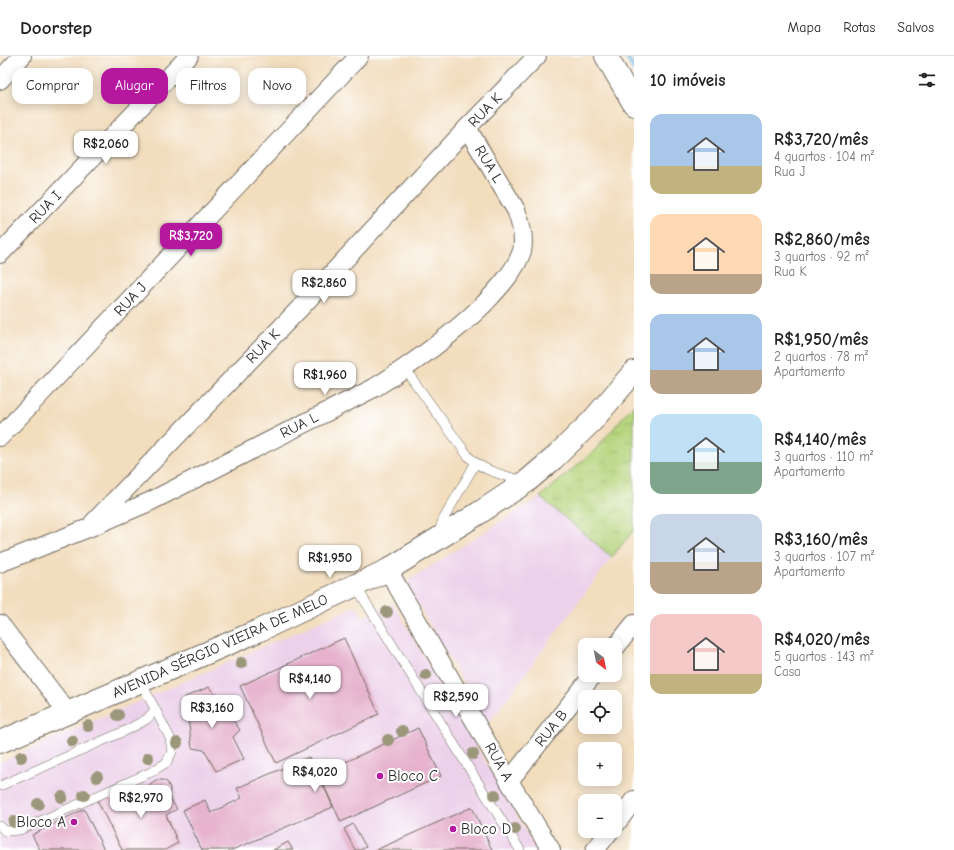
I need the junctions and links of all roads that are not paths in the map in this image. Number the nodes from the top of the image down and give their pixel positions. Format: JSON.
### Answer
{"nodes":[{"id":1,"x":22,"y":56,"type":"edge"},
{"id":2,"x":189,"y":56,"type":"edge"},
{"id":3,"x":359,"y":56,"type":"edge"},
{"id":4,"x":537,"y":56,"type":"edge"},
{"id":5,"x":606,"y":56,"type":"edge"},
{"id":6,"x":3,"y":75,"type":"edge"},
{"id":7,"x":634,"y":104,"type":"edge"},
{"id":8,"x":468,"y":128,"type":"junction"},
{"id":9,"x":0,"y":254,"type":"edge"},
{"id":10,"x":405,"y":369,"type":"junction"},
{"id":11,"x":634,"y":372,"type":"edge"},
{"id":12,"x":0,"y":437,"type":"edge"},
{"id":13,"x":475,"y":464,"type":"junction"},
{"id":14,"x":526,"y":482,"type":"junction"},
{"id":15,"x":86,"y":530,"type":"junction"},
{"id":16,"x":436,"y":540,"type":"junction"},
{"id":17,"x":0,"y":563,"type":"edge"},
{"id":18,"x":388,"y":570,"type":"junction"},
{"id":19,"x":355,"y":585,"type":"junction"},
{"id":20,"x":0,"y":624,"type":"edge"},
{"id":21,"x":634,"y":624,"type":"edge"},
{"id":22,"x":622,"y":639,"type":"edge"},
{"id":23,"x":141,"y":681,"type":"junction"},
{"id":24,"x":587,"y":682,"type":"edge"},
{"id":25,"x":155,"y":710,"type":"junction"},
{"id":26,"x":68,"y":713,"type":"junction"},
{"id":27,"x":0,"y":742,"type":"edge"},
{"id":28,"x":509,"y":781,"type":"junction"},
{"id":29,"x":0,"y":786,"type":"edge"},
{"id":30,"x":634,"y":800,"type":"edge"},
{"id":31,"x":622,"y":815,"type":"edge"},
{"id":32,"x":0,"y":826,"type":"edge"},
{"id":33,"x":604,"y":838,"type":"edge"},
{"id":34,"x":520,"y":850,"type":"edge"},
{"id":35,"x":551,"y":850,"type":"edge"},
{"id":36,"x":595,"y":850,"type":"edge"}],
"edges":[{"from":1,"to":6,"type":"street"},
{"from":2,"to":9,"type":"street","name":"RUA I"},
{"from":3,"to":12,"type":"street","name":"RUA J"},
{"from":4,"to":8,"type":"street","name":"RUA K"},
{"from":5,"to":7,"type":"street"},
{"from":8,"to":10,"type":"street","name":"RUA L"},
{"from":8,"to":15,"type":"street","name":"RUA K"},
{"from":10,"to":13,"type":"lane"},
{"from":10,"to":15,"type":"street","name":"RUA L"},
{"from":11,"to":14,"type":"street","name":"AVENIDA SÉRGIO VIEIRA DE MELO"},
{"from":13,"to":14,"type":"lane"},
{"from":13,"to":16,"type":"lane"},
{"from":14,"to":16,"type":"street","name":"AVENIDA SÉRGIO VIEIRA DE MELO"},
{"from":15,"to":17,"type":"street","name":"RUA L"},
{"from":16,"to":18,"type":"street","name":"AVENIDA SÉRGIO VIEIRA DE MELO"},
{"from":18,"to":19,"type":"street","name":"AVENIDA SÉRGIO VIEIRA DE MELO"},
{"from":18,"to":28,"type":"street","name":"RUA A"},
{"from":19,"to":23,"type":"street","name":"AVENIDA SÉRGIO VIEIRA DE MELO"},
{"from":19,"to":34,"type":"lane"},
{"from":20,"to":26,"type":"street"},
{"from":21,"to":22,"type":"street"},
{"from":23,"to":25,"type":"lane"},
{"from":23,"to":26,"type":"street","name":"AVENIDA SÉRGIO VIEIRA DE MELO"},
{"from":24,"to":28,"type":"street","name":"RUA B"},
{"from":25,"to":29,"type":"lane"},
{"from":25,"to":32,"type":"lane"},
{"from":26,"to":27,"type":"street","name":"AVENIDA SÉRGIO VIEIRA DE MELO"},
{"from":28,"to":35,"type":"street","name":"RUA A"},
{"from":30,"to":31,"type":"street"},
{"from":33,"to":36,"type":"street"}]}
